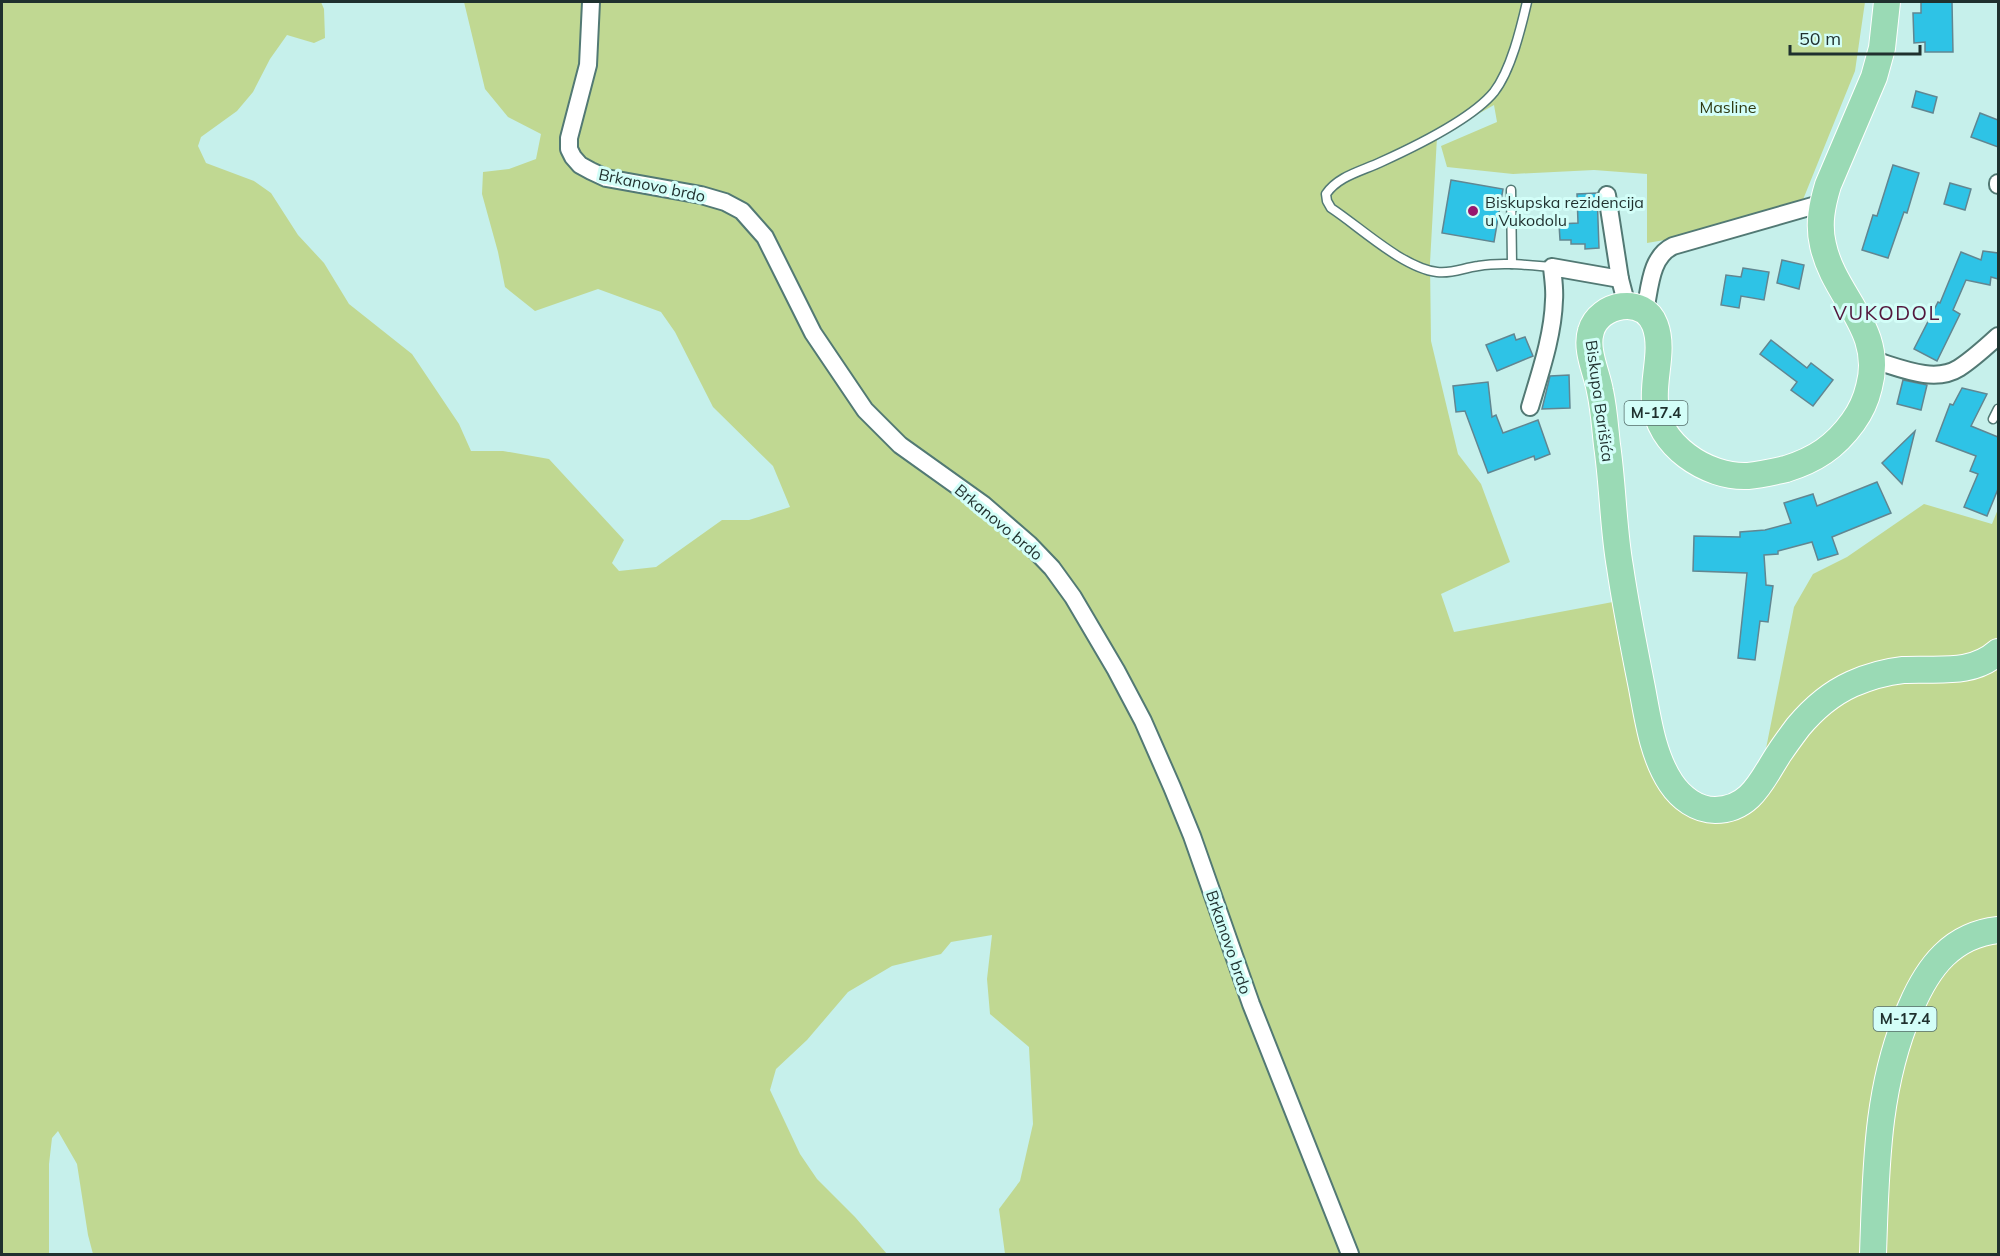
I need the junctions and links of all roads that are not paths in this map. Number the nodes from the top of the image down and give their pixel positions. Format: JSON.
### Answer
{"nodes":[{"id":1,"x":591,"y":2,"type":"edge"},
{"id":2,"x":1527,"y":2,"type":"edge"},
{"id":3,"x":1887,"y":2,"type":"edge"},
{"id":4,"x":1511,"y":190,"type":"dead end"},
{"id":5,"x":1607,"y":195,"type":"dead end"},
{"id":6,"x":1823,"y":203,"type":"junction"},
{"id":7,"x":1512,"y":264,"type":"junction"},
{"id":8,"x":1552,"y":267,"type":"junction"},
{"id":9,"x":1620,"y":279,"type":"junction"},
{"id":10,"x":1636,"y":308,"type":"junction"},
{"id":11,"x":1998,"y":336,"type":"edge"},
{"id":12,"x":1873,"y":360,"type":"junction"},
{"id":13,"x":1530,"y":407,"type":"dead end"},
{"id":14,"x":1998,"y":409,"type":"edge"},
{"id":15,"x":1993,"y":419,"type":"dead end"},
{"id":16,"x":1998,"y":652,"type":"edge"},
{"id":17,"x":1998,"y":930,"type":"edge"},
{"id":18,"x":1350,"y":1254,"type":"edge"},
{"id":19,"x":1874,"y":1254,"type":"edge"}],
"edges":[{"from":1,"to":18,"type":"street","name":"Brkanovo brdo"},
{"from":2,"to":7,"type":"lane"},
{"from":3,"to":6,"type":"main road","number":"M-17.4"},
{"from":4,"to":7,"type":"lane"},
{"from":5,"to":9,"type":"street"},
{"from":6,"to":10,"type":"street"},
{"from":6,"to":12,"type":"main road","number":"M-17.4"},
{"from":7,"to":8,"type":"lane"},
{"from":8,"to":9,"type":"street"},
{"from":8,"to":13,"type":"street"},
{"from":9,"to":10,"type":"street"},
{"from":10,"to":12,"type":"main road","number":"M-17.4"},
{"from":10,"to":16,"type":"main road","name":"Biskupa Barišića","number":"M-17.4"},
{"from":11,"to":12,"type":"street"},
{"from":14,"to":15,"type":"lane"},
{"from":17,"to":19,"type":"main road","number":"M-17.4"}]}
